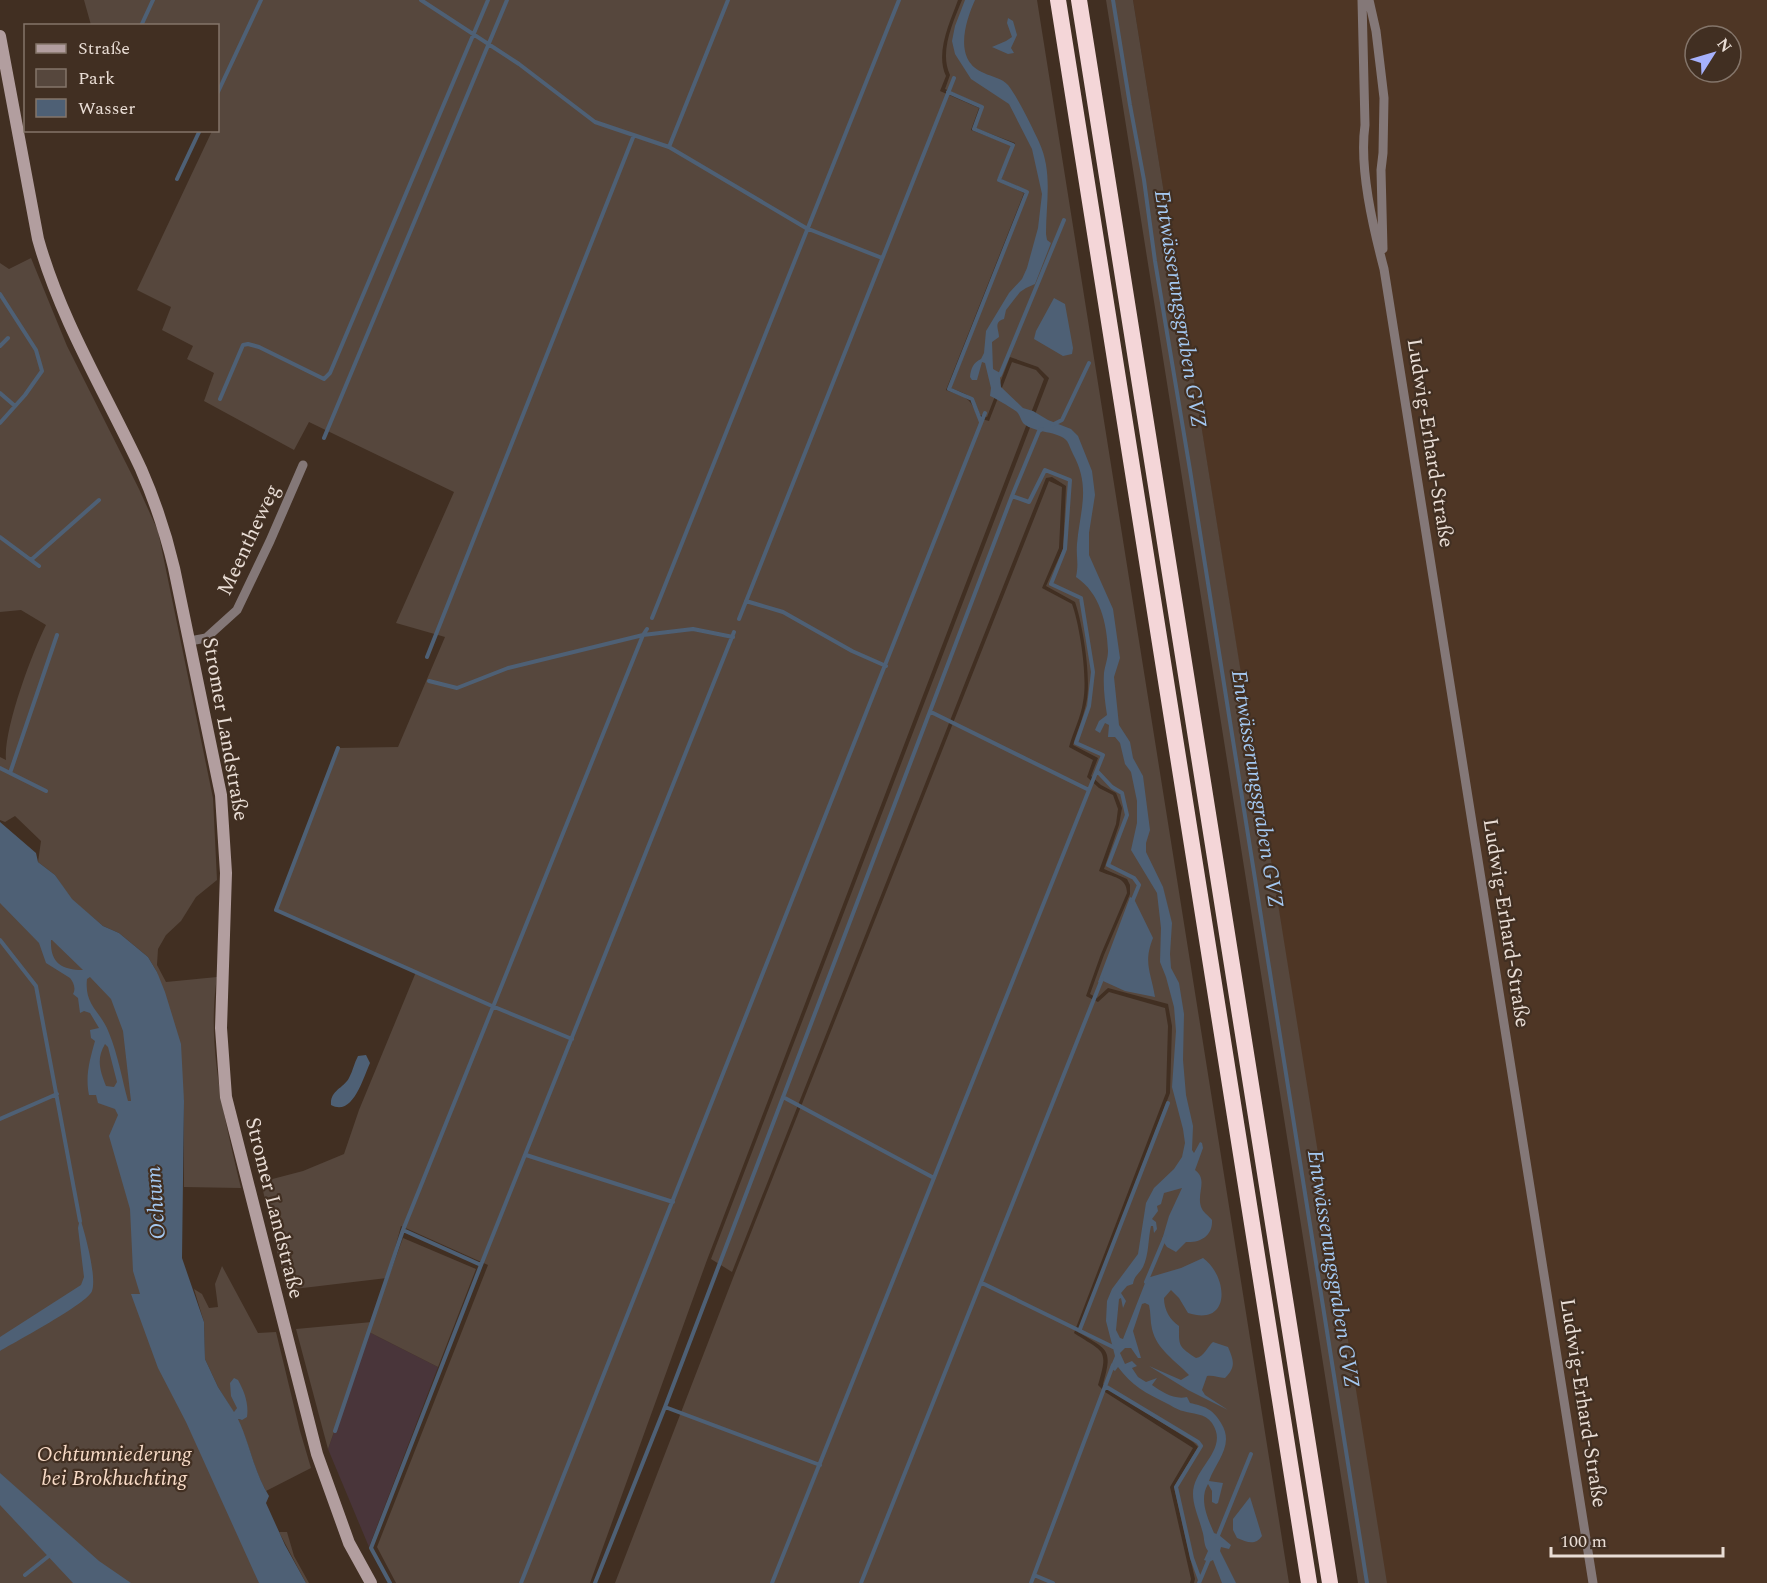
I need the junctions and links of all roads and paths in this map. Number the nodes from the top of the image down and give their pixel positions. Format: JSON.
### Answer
{"nodes":[{"id":1,"x":1058,"y":0,"type":"edge"},
{"id":2,"x":1079,"y":0,"type":"edge"},
{"id":3,"x":1362,"y":0,"type":"edge"},
{"id":4,"x":1369,"y":0,"type":"edge"},
{"id":5,"x":0,"y":36,"type":"edge"},
{"id":6,"x":1384,"y":269,"type":"junction"},
{"id":7,"x":303,"y":465,"type":"dead end"},
{"id":8,"x":190,"y":641,"type":"junction"},
{"id":9,"x":371,"y":1583,"type":"edge"},
{"id":10,"x":1309,"y":1583,"type":"edge"},
{"id":11,"x":1330,"y":1583,"type":"edge"},
{"id":12,"x":1593,"y":1583,"type":"edge"}],
"edges":[{"from":1,"to":10,"type":"highway"},
{"from":2,"to":11,"type":"highway"},
{"from":3,"to":6,"type":"street","name":"Ludwig-Erhard-Straße"},
{"from":4,"to":6,"type":"street","name":"Ludwig-Erhard-Straße"},
{"from":5,"to":8,"type":"main road","name":"Stromer Landstraße"},
{"from":6,"to":12,"type":"street","name":"Ludwig-Erhard-Straße"},
{"from":7,"to":8,"type":"street","name":"Meentheweg"},
{"from":8,"to":9,"type":"main road","name":"Stromer Landstraße"}]}
